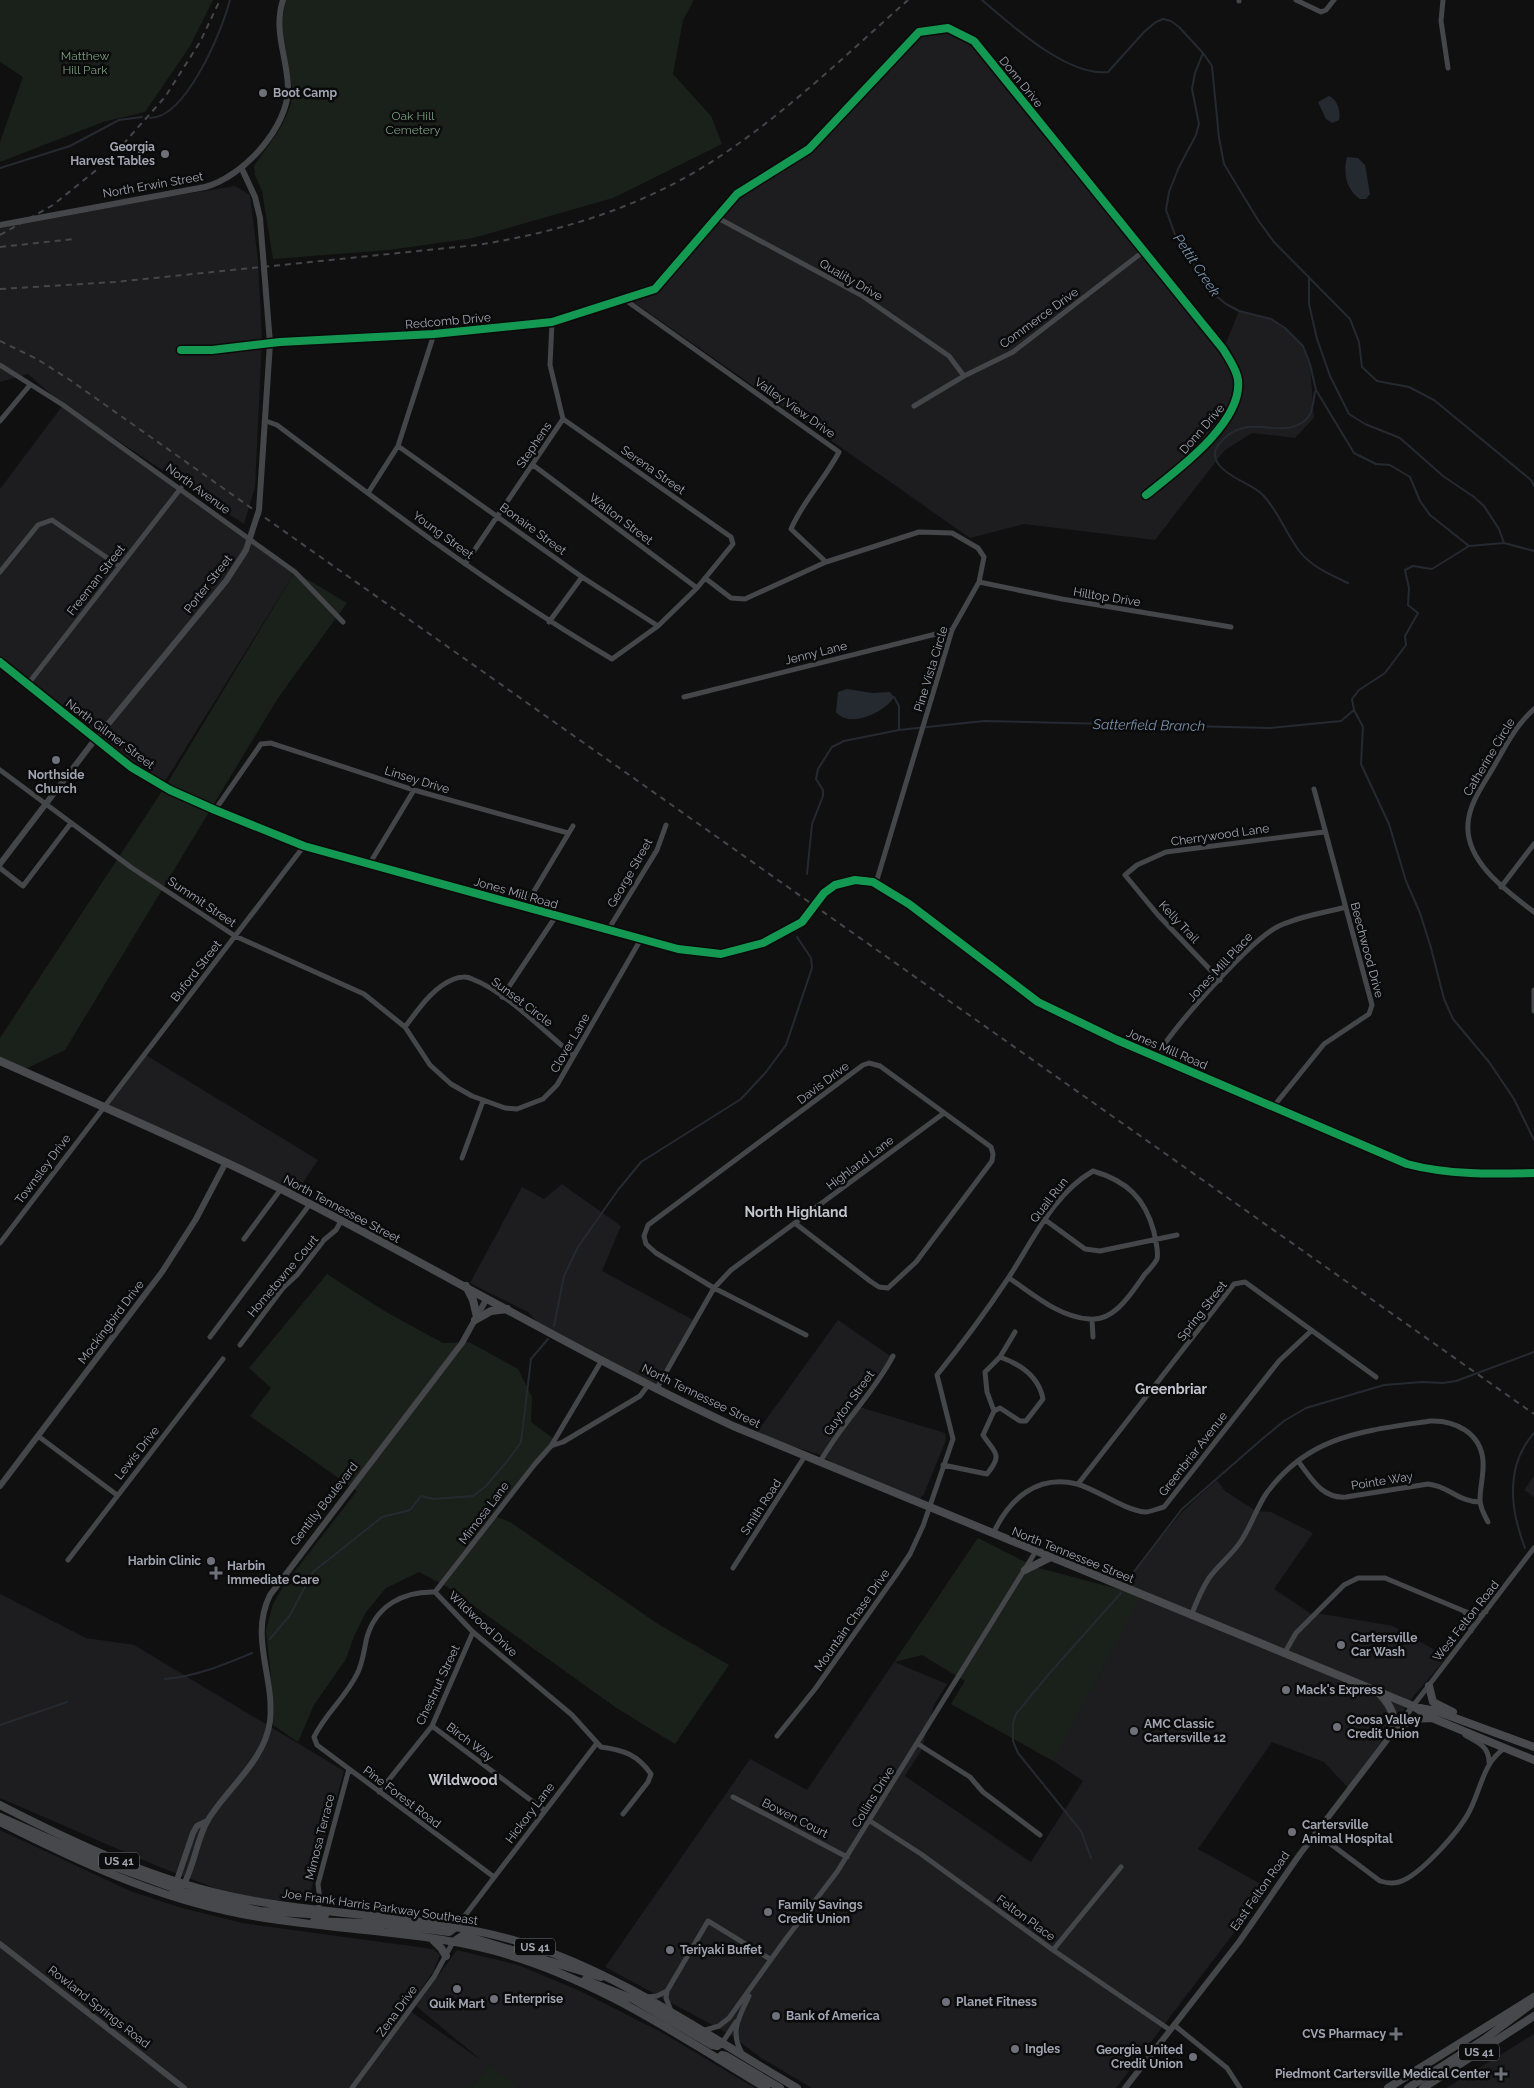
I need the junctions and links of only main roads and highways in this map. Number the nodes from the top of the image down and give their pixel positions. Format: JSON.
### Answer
{"nodes":[{"id":1,"x":0,"y":1062,"type":"edge"},
{"id":2,"x":466,"y":1286,"type":"junction"},
{"id":3,"x":507,"y":1309,"type":"junction"},
{"id":4,"x":1051,"y":1557,"type":"junction"},
{"id":5,"x":1025,"y":1570,"type":"road end"},
{"id":6,"x":1429,"y":1686,"type":"road end"},
{"id":7,"x":1378,"y":1692,"type":"junction"},
{"id":8,"x":1413,"y":1706,"type":"junction"},
{"id":9,"x":1432,"y":1718,"type":"junction"},
{"id":10,"x":1503,"y":1735,"type":"junction"},
{"id":11,"x":1534,"y":1747,"type":"edge"},
{"id":12,"x":1534,"y":1760,"type":"edge"},
{"id":13,"x":0,"y":1805,"type":"edge"},
{"id":14,"x":0,"y":1810,"type":"edge"},
{"id":15,"x":21,"y":1816,"type":"junction"},
{"id":16,"x":0,"y":1817,"type":"edge"},
{"id":17,"x":0,"y":1822,"type":"edge"},
{"id":18,"x":177,"y":1889,"type":"junction"},
{"id":19,"x":339,"y":1912,"type":"junction"},
{"id":20,"x":303,"y":1924,"type":"junction"},
{"id":21,"x":457,"y":1926,"type":"junction"},
{"id":22,"x":431,"y":1938,"type":"junction"},
{"id":23,"x":453,"y":1942,"type":"junction"},
{"id":24,"x":446,"y":1956,"type":"road end"},
{"id":25,"x":610,"y":1979,"type":"junction"},
{"id":26,"x":578,"y":1980,"type":"junction"},
{"id":27,"x":1534,"y":1995,"type":"edge"},
{"id":28,"x":1530,"y":2002,"type":"edge"},
{"id":29,"x":1534,"y":2016,"type":"edge"},
{"id":30,"x":722,"y":2043,"type":"junction"},
{"id":31,"x":718,"y":2059,"type":"junction"},
{"id":32,"x":766,"y":2088,"type":"edge"},
{"id":33,"x":780,"y":2088,"type":"edge"},
{"id":34,"x":797,"y":2088,"type":"edge"},
{"id":35,"x":1388,"y":2088,"type":"edge"},
{"id":36,"x":1408,"y":2088,"type":"edge"},
{"id":37,"x":1423,"y":2088,"type":"edge"}],
"edges":[{"from":1,"to":2,"type":"main road","name":"North Tennessee Street"},
{"from":2,"to":3,"type":"main road","name":"North Tennessee Street"},
{"from":2,"to":3,"type":"main road"},
{"from":3,"to":4,"type":"main road","name":"North Tennessee Street"},
{"from":4,"to":5,"type":"main road"},
{"from":4,"to":7,"type":"main road","name":"North Tennessee Street"},
{"from":6,"to":10,"type":"main road"},
{"from":7,"to":8,"type":"main road","name":"North Tennessee Street"},
{"from":7,"to":9,"type":"main road"},
{"from":8,"to":9,"type":"main road","name":"North Tennessee Street"},
{"from":8,"to":10,"type":"main road","name":"North Tennessee Street"},
{"from":9,"to":12,"type":"main road","name":"North Tennessee Street"},
{"from":10,"to":11,"type":"main road","name":"North Tennessee Street"},
{"from":13,"to":15,"type":"main road","name":"Joe Frank Harris Parkway Southeast","number":"US 41"},
{"from":14,"to":15,"type":"main road"},
{"from":15,"to":18,"type":"main road","name":"Joe Frank Harris Parkway Southeast","number":"US 41"},
{"from":16,"to":18,"type":"main road"},
{"from":17,"to":18,"type":"main road","name":"Joe Frank Harris Parkway Southeast","number":"US 41"},
{"from":18,"to":19,"type":"main road","name":"Joe Frank Harris Parkway Southeast","number":"US 41"},
{"from":18,"to":19,"type":"main road"},
{"from":18,"to":20,"type":"main road","name":"Joe Frank Harris Parkway Southeast","number":"US 41"},
{"from":19,"to":21,"type":"main road","name":"Joe Frank Harris Parkway Southeast","number":"US 41"},
{"from":20,"to":21,"type":"main road"},
{"from":20,"to":22,"type":"main road","name":"Joe Frank Harris Parkway Southeast","number":"US 41"},
{"from":21,"to":25,"type":"main road","name":"Joe Frank Harris Parkway Southeast","number":"US 41"},
{"from":22,"to":23,"type":"main road","name":"Joe Frank Harris Parkway Southeast","number":"US 41"},
{"from":22,"to":24,"type":"main road"},
{"from":23,"to":25,"type":"main road"},
{"from":23,"to":26,"type":"main road","name":"Joe Frank Harris Parkway Southeast","number":"US 41"},
{"from":25,"to":30,"type":"main road","name":"Joe Frank Harris Parkway Southeast","number":"US 41"},
{"from":26,"to":30,"type":"main road"},
{"from":26,"to":31,"type":"main road","name":"Joe Frank Harris Parkway Southeast","number":"US 41"},
{"from":27,"to":28,"type":"main road"},
{"from":28,"to":35,"type":"main road","number":"US 41"},
{"from":28,"to":36,"type":"main road"},
{"from":29,"to":37,"type":"main road","number":"US 41"},
{"from":30,"to":34,"type":"main road","name":"Joe Frank Harris Parkway Southeast","number":"US 41"},
{"from":31,"to":32,"type":"main road","name":"Joe Frank Harris Parkway Southeast","number":"US 41"},
{"from":31,"to":33,"type":"main road"}]}
